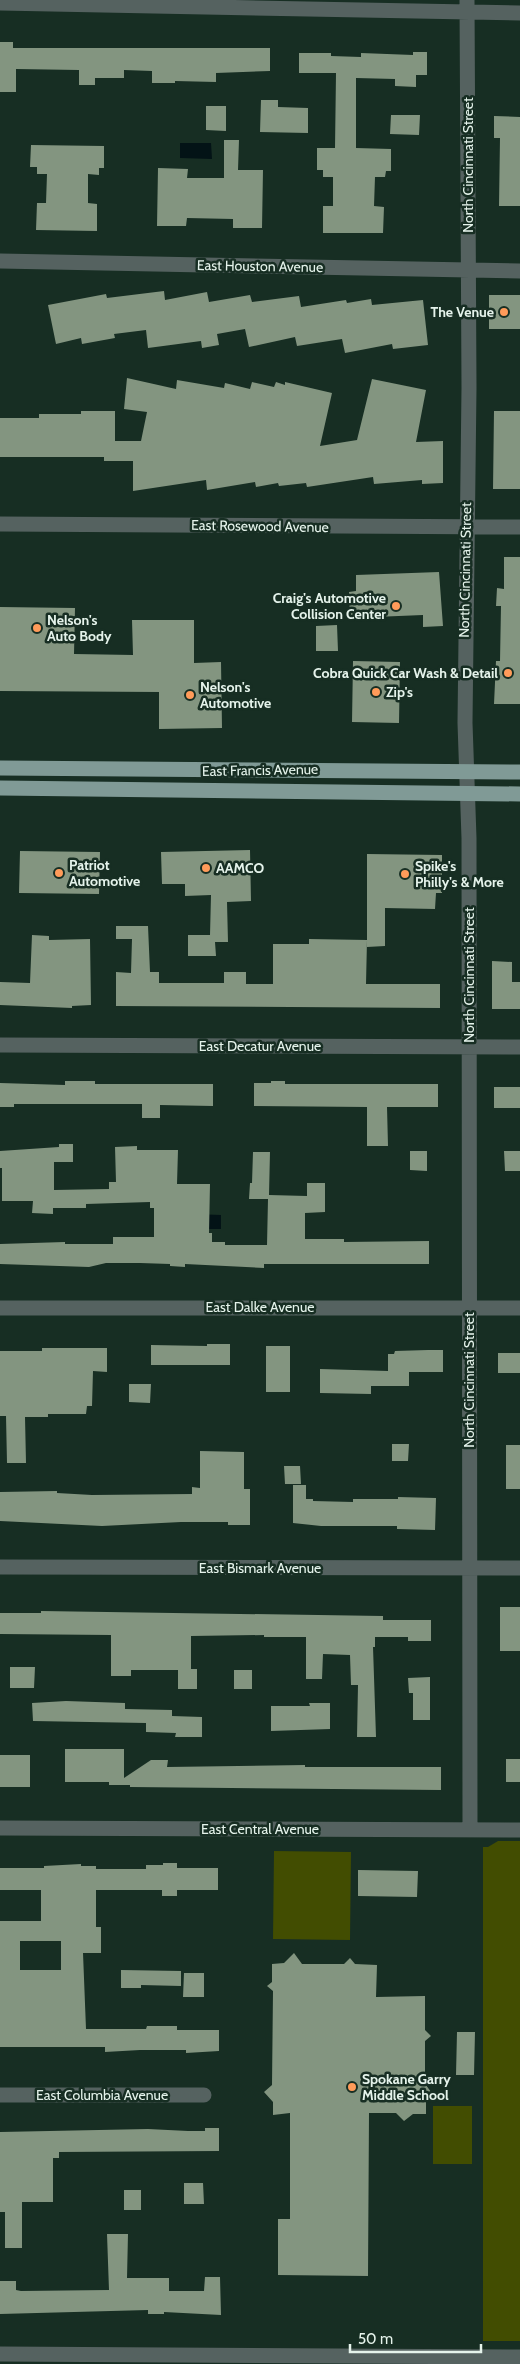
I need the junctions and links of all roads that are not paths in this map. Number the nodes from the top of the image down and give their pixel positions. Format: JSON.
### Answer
{"nodes":[{"id":1,"x":0,"y":3,"type":"edge"},
{"id":2,"x":467,"y":6,"type":"edge"},
{"id":3,"x":520,"y":13,"type":"edge"},
{"id":4,"x":0,"y":261,"type":"edge"},
{"id":5,"x":468,"y":271,"type":"junction"},
{"id":6,"x":520,"y":272,"type":"edge"},
{"id":7,"x":0,"y":524,"type":"edge"},
{"id":8,"x":465,"y":526,"type":"junction"},
{"id":9,"x":520,"y":527,"type":"edge"},
{"id":10,"x":0,"y":768,"type":"edge"},
{"id":11,"x":466,"y":772,"type":"junction"},
{"id":12,"x":520,"y":772,"type":"edge"},
{"id":13,"x":0,"y":788,"type":"edge"},
{"id":14,"x":467,"y":794,"type":"junction"},
{"id":15,"x":520,"y":794,"type":"edge"},
{"id":16,"x":0,"y":1045,"type":"edge"},
{"id":17,"x":469,"y":1047,"type":"junction"},
{"id":18,"x":520,"y":1047,"type":"edge"},
{"id":19,"x":469,"y":1307,"type":"junction"},
{"id":20,"x":0,"y":1308,"type":"edge"},
{"id":21,"x":520,"y":1308,"type":"edge"},
{"id":22,"x":0,"y":1567,"type":"edge"},
{"id":23,"x":469,"y":1568,"type":"junction"},
{"id":24,"x":520,"y":1568,"type":"edge"},
{"id":25,"x":0,"y":1828,"type":"edge"},
{"id":26,"x":470,"y":1829,"type":"junction"},
{"id":27,"x":520,"y":1830,"type":"edge"},
{"id":28,"x":0,"y":2095,"type":"edge"},
{"id":29,"x":204,"y":2095,"type":"dead end"},
{"id":30,"x":0,"y":2354,"type":"edge"},
{"id":31,"x":520,"y":2357,"type":"edge"},
{"id":32,"x":476,"y":2360,"type":"edge"}],
"edges":[{"from":1,"to":2,"type":"street"},
{"from":2,"to":3,"type":"street"},
{"from":2,"to":5,"type":"street","name":"North Cincinnati Street"},
{"from":4,"to":5,"type":"street","name":"East Houston Avenue"},
{"from":5,"to":6,"type":"street","name":"East Houston Avenue"},
{"from":5,"to":8,"type":"street","name":"North Cincinnati Street"},
{"from":7,"to":8,"type":"street","name":"East Rosewood Avenue"},
{"from":8,"to":9,"type":"street","name":"East Rosewood Avenue"},
{"from":8,"to":11,"type":"street","name":"North Cincinnati Street"},
{"from":10,"to":11,"type":"main road","name":"East Francis Avenue"},
{"from":11,"to":12,"type":"main road","name":"East Francis Avenue"},
{"from":11,"to":14,"type":"street","name":"North Cincinnati Street"},
{"from":13,"to":14,"type":"main road","name":"East Francis Avenue"},
{"from":14,"to":15,"type":"main road","name":"East Francis Avenue"},
{"from":14,"to":17,"type":"street","name":"North Cincinnati Street"},
{"from":16,"to":17,"type":"street","name":"East Decatur Avenue"},
{"from":17,"to":18,"type":"street","name":"East Decatur Avenue"},
{"from":17,"to":19,"type":"street","name":"North Cincinnati Street"},
{"from":19,"to":20,"type":"street","name":"East Dalke Avenue"},
{"from":19,"to":21,"type":"street","name":"East Dalke Avenue"},
{"from":19,"to":23,"type":"street","name":"North Cincinnati Street"},
{"from":22,"to":23,"type":"street","name":"East Bismark Avenue"},
{"from":23,"to":24,"type":"street","name":"East Bismark Avenue"},
{"from":23,"to":26,"type":"street","name":"North Cincinnati Street"},
{"from":25,"to":26,"type":"street","name":"East Central Avenue"},
{"from":26,"to":27,"type":"street","name":"East Central Avenue"},
{"from":28,"to":29,"type":"street","name":"East Columbia Avenue"},
{"from":30,"to":32,"type":"street"},
{"from":31,"to":32,"type":"street"}]}
